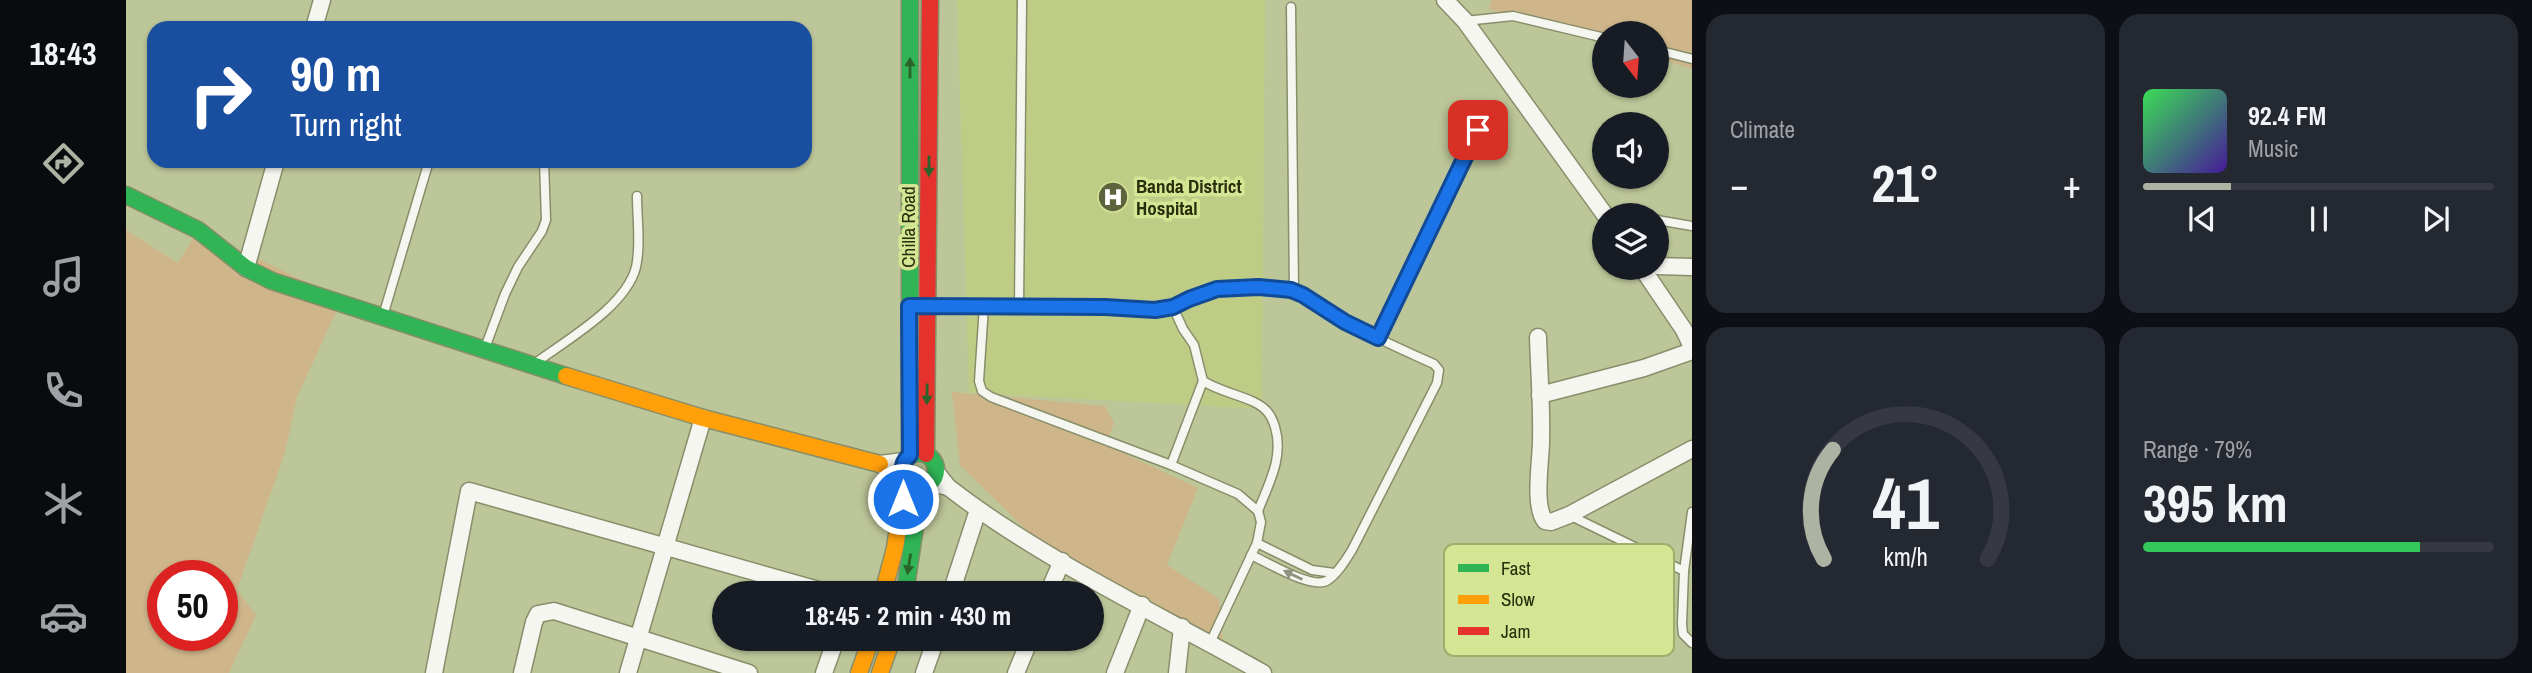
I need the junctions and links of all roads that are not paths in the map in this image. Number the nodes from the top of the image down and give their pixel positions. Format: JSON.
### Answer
{"nodes":[{"id":1,"x":321,"y":0,"type":"edge"},
{"id":2,"x":910,"y":0,"type":"edge"},
{"id":3,"x":930,"y":0,"type":"edge"},
{"id":4,"x":1022,"y":0,"type":"edge"},
{"id":5,"x":1445,"y":0,"type":"edge"},
{"id":6,"x":1291,"y":7,"type":"dead end"},
{"id":7,"x":316,"y":21,"type":"edge"},
{"id":8,"x":1465,"y":21,"type":"junction"},
{"id":9,"x":1592,"y":35,"type":"edge"},
{"id":10,"x":1670,"y":53,"type":"edge"},
{"id":11,"x":1692,"y":59,"type":"edge"},
{"id":12,"x":910,"y":117,"type":"junction"},
{"id":13,"x":929,"y":117,"type":"junction"},
{"id":14,"x":1478,"y":130,"type":"dead end"},
{"id":15,"x":274,"y":168,"type":"edge"},
{"id":16,"x":427,"y":168,"type":"edge"},
{"id":17,"x":544,"y":168,"type":"edge"},
{"id":18,"x":126,"y":195,"type":"edge"},
{"id":19,"x":637,"y":196,"type":"dead end"},
{"id":20,"x":1596,"y":203,"type":"edge"},
{"id":21,"x":1669,"y":222,"type":"edge"},
{"id":22,"x":1692,"y":226,"type":"edge"},
{"id":23,"x":1692,"y":267,"type":"edge"},
{"id":24,"x":246,"y":268,"type":"junction"},
{"id":25,"x":1669,"y":268,"type":"edge"},
{"id":26,"x":1655,"y":280,"type":"edge"},
{"id":27,"x":1294,"y":292,"type":"junction"},
{"id":28,"x":909,"y":306,"type":"junction"},
{"id":29,"x":929,"y":306,"type":"junction"},
{"id":30,"x":984,"y":306,"type":"junction"},
{"id":31,"x":1019,"y":307,"type":"junction"},
{"id":32,"x":1173,"y":307,"type":"junction"},
{"id":33,"x":382,"y":317,"type":"junction"},
{"id":34,"x":1538,"y":337,"type":"dead end"},
{"id":35,"x":1378,"y":338,"type":"junction"},
{"id":36,"x":1692,"y":349,"type":"edge"},
{"id":37,"x":484,"y":350,"type":"junction"},
{"id":38,"x":532,"y":366,"type":"junction"},
{"id":39,"x":1203,"y":381,"type":"junction"},
{"id":40,"x":1540,"y":395,"type":"junction"},
{"id":41,"x":703,"y":418,"type":"junction"},
{"id":42,"x":1692,"y":449,"type":"edge"},
{"id":43,"x":880,"y":464,"type":"joint"},
{"id":44,"x":909,"y":465,"type":"junction"},
{"id":45,"x":1171,"y":465,"type":"junction"},
{"id":46,"x":929,"y":480,"type":"junction"},
{"id":47,"x":978,"y":510,"type":"junction"},
{"id":48,"x":1258,"y":511,"type":"junction"},
{"id":49,"x":1692,"y":512,"type":"edge"},
{"id":50,"x":1569,"y":515,"type":"junction"},
{"id":51,"x":1257,"y":543,"type":"junction"},
{"id":52,"x":1629,"y":544,"type":"edge"},
{"id":53,"x":667,"y":547,"type":"junction"},
{"id":54,"x":1251,"y":555,"type":"junction"},
{"id":55,"x":1062,"y":561,"type":"junction"},
{"id":56,"x":1674,"y":566,"type":"edge"},
{"id":57,"x":1684,"y":571,"type":"junction"},
{"id":58,"x":1334,"y":573,"type":"junction"},
{"id":59,"x":787,"y":581,"type":"edge"},
{"id":60,"x":886,"y":581,"type":"edge"},
{"id":61,"x":908,"y":581,"type":"edge"},
{"id":62,"x":955,"y":581,"type":"edge"},
{"id":63,"x":1053,"y":581,"type":"edge"},
{"id":64,"x":1142,"y":605,"type":"junction"},
{"id":65,"x":1182,"y":628,"type":"junction"},
{"id":66,"x":638,"y":638,"type":"junction"},
{"id":67,"x":1210,"y":643,"type":"junction"},
{"id":68,"x":1692,"y":643,"type":"edge"},
{"id":69,"x":832,"y":651,"type":"edge"},
{"id":70,"x":867,"y":651,"type":"edge"},
{"id":71,"x":888,"y":651,"type":"edge"},
{"id":72,"x":932,"y":651,"type":"edge"},
{"id":73,"x":1025,"y":651,"type":"edge"},
{"id":74,"x":729,"y":670,"type":"edge"},
{"id":75,"x":433,"y":673,"type":"edge"},
{"id":76,"x":522,"y":673,"type":"edge"},
{"id":77,"x":628,"y":673,"type":"edge"},
{"id":78,"x":749,"y":673,"type":"edge"},
{"id":79,"x":824,"y":673,"type":"edge"},
{"id":80,"x":859,"y":673,"type":"edge"},
{"id":81,"x":880,"y":673,"type":"edge"},
{"id":82,"x":924,"y":673,"type":"edge"},
{"id":83,"x":1016,"y":673,"type":"edge"},
{"id":84,"x":1115,"y":673,"type":"edge"},
{"id":85,"x":1177,"y":673,"type":"edge"},
{"id":86,"x":1263,"y":673,"type":"edge"}],
"edges":[{"from":1,"to":7,"type":"street"},
{"from":12,"to":2,"type":"main road","one_way":true},
{"from":3,"to":13,"type":"main road","name":"Chilla Road"},
{"from":4,"to":31,"type":"lane"},
{"from":5,"to":8,"type":"street"},
{"from":6,"to":27,"type":"lane"},
{"from":8,"to":9,"type":"lane"},
{"from":8,"to":20,"type":"street"},
{"from":10,"to":11,"type":"lane"},
{"from":12,"to":13,"type":"main road"},
{"from":12,"to":28,"type":"main road"},
{"from":13,"to":29,"type":"main road","name":"Chilla Road","one_way":true},
{"from":14,"to":35,"type":"lane"},
{"from":15,"to":24,"type":"street"},
{"from":16,"to":33,"type":"lane"},
{"from":17,"to":37,"type":"lane"},
{"from":18,"to":24,"type":"main road"},
{"from":19,"to":38,"type":"lane"},
{"from":21,"to":22,"type":"lane"},
{"from":23,"to":25,"type":"street"},
{"from":24,"to":33,"type":"main road"},
{"from":26,"to":36,"type":"street"},
{"from":27,"to":32,"type":"lane"},
{"from":27,"to":35,"type":"lane"},
{"from":28,"to":29,"type":"lane"},
{"from":28,"to":44,"type":"main road"},
{"from":29,"to":30,"type":"lane"},
{"from":29,"to":44,"type":"main road","name":"Chilla Road","one_way":true},
{"from":30,"to":31,"type":"lane"},
{"from":30,"to":45,"type":"lane"},
{"from":31,"to":32,"type":"lane"},
{"from":32,"to":39,"type":"lane"},
{"from":33,"to":37,"type":"main road"},
{"from":34,"to":40,"type":"street"},
{"from":35,"to":58,"type":"lane"},
{"from":36,"to":40,"type":"street"},
{"from":37,"to":38,"type":"main road"},
{"from":38,"to":41,"type":"main road"},
{"from":39,"to":45,"type":"lane"},
{"from":39,"to":48,"type":"lane"},
{"from":40,"to":50,"type":"street"},
{"from":41,"to":43,"type":"main road"},
{"from":41,"to":53,"type":"street"},
{"from":42,"to":50,"type":"street"},
{"from":43,"to":44,"type":"street"},
{"from":44,"to":46,"type":"main road"},
{"from":44,"to":46,"type":"main road"},
{"from":44,"to":60,"type":"main road"},
{"from":45,"to":48,"type":"lane"},
{"from":46,"to":47,"type":"street"},
{"from":46,"to":61,"type":"main road","one_way":true},
{"from":47,"to":55,"type":"street"},
{"from":47,"to":62,"type":"street"},
{"from":48,"to":51,"type":"lane"},
{"from":49,"to":57,"type":"lane"},
{"from":50,"to":52,"type":"lane"},
{"from":51,"to":54,"type":"lane"},
{"from":51,"to":58,"type":"lane"},
{"from":53,"to":59,"type":"street"},
{"from":53,"to":66,"type":"street"},
{"from":53,"to":75,"type":"street"},
{"from":58,"to":54,"type":"lane","one_way":true},
{"from":54,"to":67,"type":"lane"},
{"from":55,"to":63,"type":"street"},
{"from":55,"to":64,"type":"street"},
{"from":56,"to":57,"type":"lane"},
{"from":57,"to":68,"type":"lane"},
{"from":64,"to":65,"type":"street"},
{"from":64,"to":84,"type":"street"},
{"from":65,"to":67,"type":"street"},
{"from":65,"to":85,"type":"street"},
{"from":66,"to":74,"type":"street"},
{"from":66,"to":76,"type":"street"},
{"from":66,"to":77,"type":"street"},
{"from":67,"to":86,"type":"street"},
{"from":69,"to":79,"type":"street"},
{"from":70,"to":80,"type":"main road"},
{"from":71,"to":81,"type":"main road"},
{"from":72,"to":82,"type":"street"},
{"from":73,"to":83,"type":"street"},
{"from":74,"to":78,"type":"street"}]}
